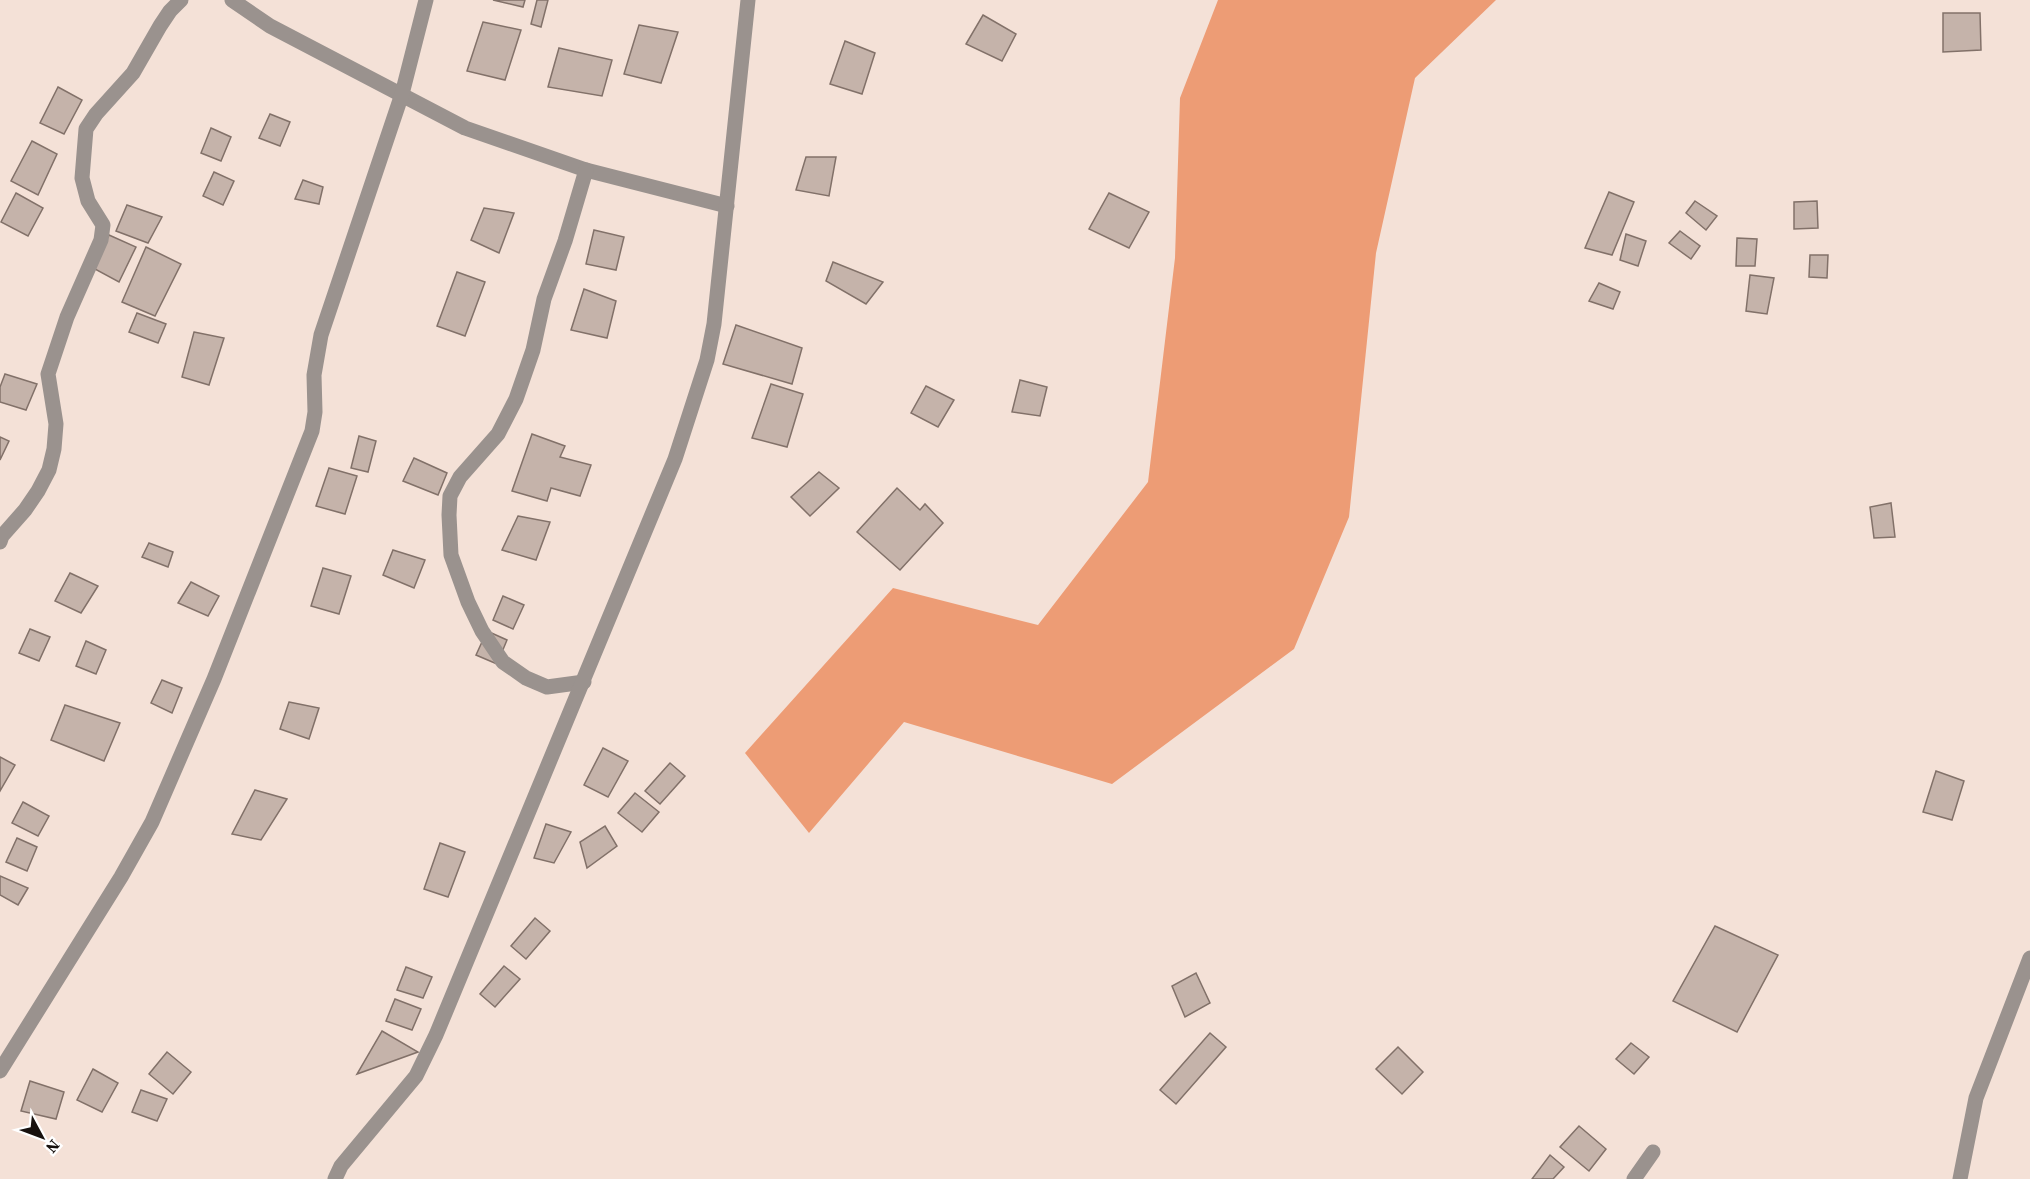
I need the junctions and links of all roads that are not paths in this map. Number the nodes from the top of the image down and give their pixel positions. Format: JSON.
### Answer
{"nodes":[{"id":1,"x":181,"y":0,"type":"edge"},
{"id":2,"x":232,"y":0,"type":"edge"},
{"id":3,"x":426,"y":0,"type":"edge"},
{"id":4,"x":748,"y":0,"type":"edge"},
{"id":5,"x":402,"y":94,"type":"junction"},
{"id":6,"x":586,"y":170,"type":"junction"},
{"id":7,"x":727,"y":206,"type":"junction"},
{"id":8,"x":0,"y":542,"type":"edge"},
{"id":9,"x":584,"y":682,"type":"junction"},
{"id":10,"x":2030,"y":958,"type":"edge"},
{"id":11,"x":0,"y":1071,"type":"edge"},
{"id":12,"x":1653,"y":1152,"type":"dead end"},
{"id":13,"x":334,"y":1179,"type":"edge"},
{"id":14,"x":1634,"y":1179,"type":"edge"},
{"id":15,"x":1960,"y":1179,"type":"edge"}],
"edges":[{"from":1,"to":8,"type":"street"},
{"from":2,"to":5,"type":"street"},
{"from":3,"to":5,"type":"street"},
{"from":4,"to":7,"type":"street"},
{"from":5,"to":6,"type":"street"},
{"from":5,"to":11,"type":"street"},
{"from":6,"to":7,"type":"street"},
{"from":6,"to":9,"type":"street"},
{"from":7,"to":9,"type":"street"},
{"from":9,"to":13,"type":"street"},
{"from":10,"to":15,"type":"street"},
{"from":12,"to":14,"type":"street"}]}
